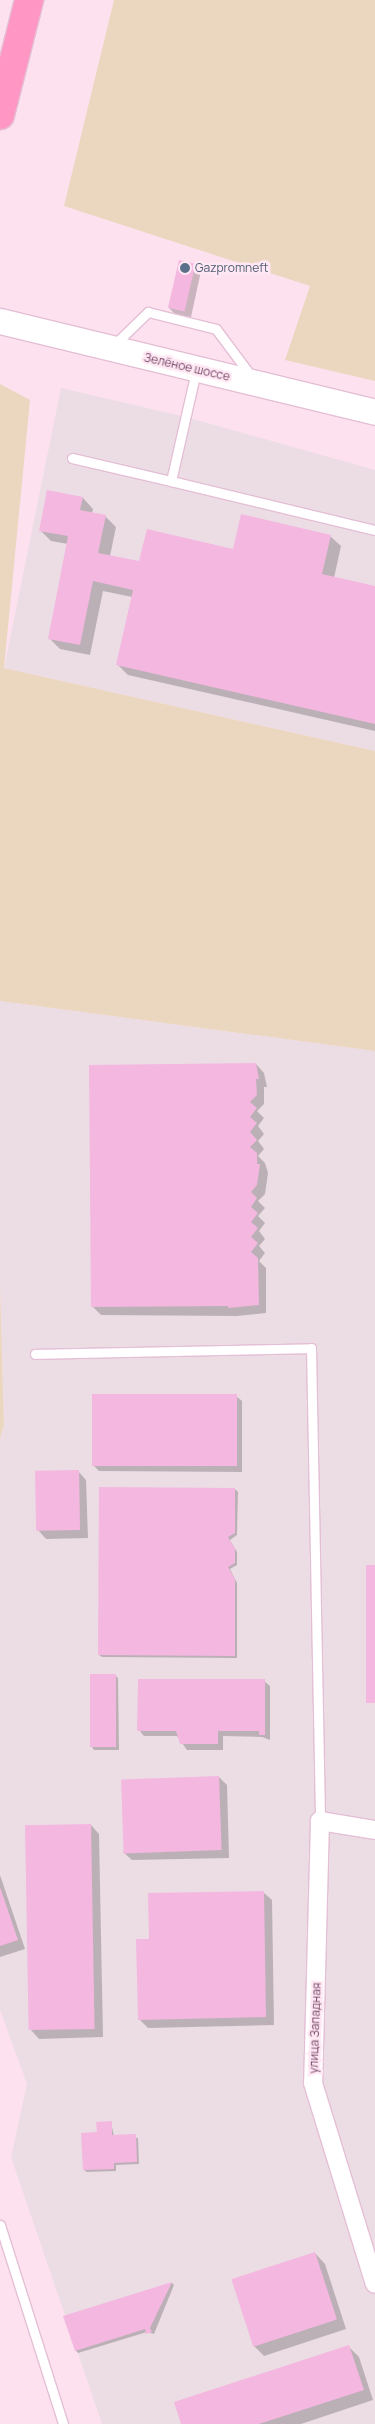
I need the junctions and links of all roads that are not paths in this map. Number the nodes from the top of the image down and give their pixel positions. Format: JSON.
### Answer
{"nodes":[{"id":1,"x":29,"y":0,"type":"edge"},
{"id":2,"x":0,"y":115,"type":"edge"},
{"id":3,"x":0,"y":321,"type":"edge"},
{"id":4,"x":110,"y":349,"type":"junction"},
{"id":5,"x":197,"y":370,"type":"junction"},
{"id":6,"x":257,"y":384,"type":"junction"},
{"id":7,"x":375,"y":412,"type":"edge"},
{"id":8,"x":72,"y":458,"type":"dead end"},
{"id":9,"x":171,"y":481,"type":"junction"},
{"id":10,"x":375,"y":530,"type":"edge"},
{"id":11,"x":35,"y":1354,"type":"dead end"},
{"id":12,"x":320,"y":1822,"type":"junction"},
{"id":13,"x":375,"y":1830,"type":"edge"},
{"id":14,"x":0,"y":2225,"type":"edge"},
{"id":15,"x":375,"y":2284,"type":"edge"},
{"id":16,"x":63,"y":2424,"type":"edge"}],
"edges":[{"from":1,"to":2,"type":"main road"},
{"from":3,"to":4,"type":"main road","name":"Зелёное шоссе"},
{"from":4,"to":5,"type":"main road","name":"Зелёное шоссе"},
{"from":4,"to":6,"type":"lane"},
{"from":5,"to":6,"type":"main road","name":"Зелёное шоссе"},
{"from":5,"to":9,"type":"lane"},
{"from":6,"to":7,"type":"main road","name":"Зелёное шоссе"},
{"from":8,"to":9,"type":"lane"},
{"from":9,"to":10,"type":"lane"},
{"from":11,"to":12,"type":"lane"},
{"from":12,"to":13,"type":"street"},
{"from":12,"to":15,"type":"street","name":"улица Западная"},
{"from":14,"to":16,"type":"lane"}]}
